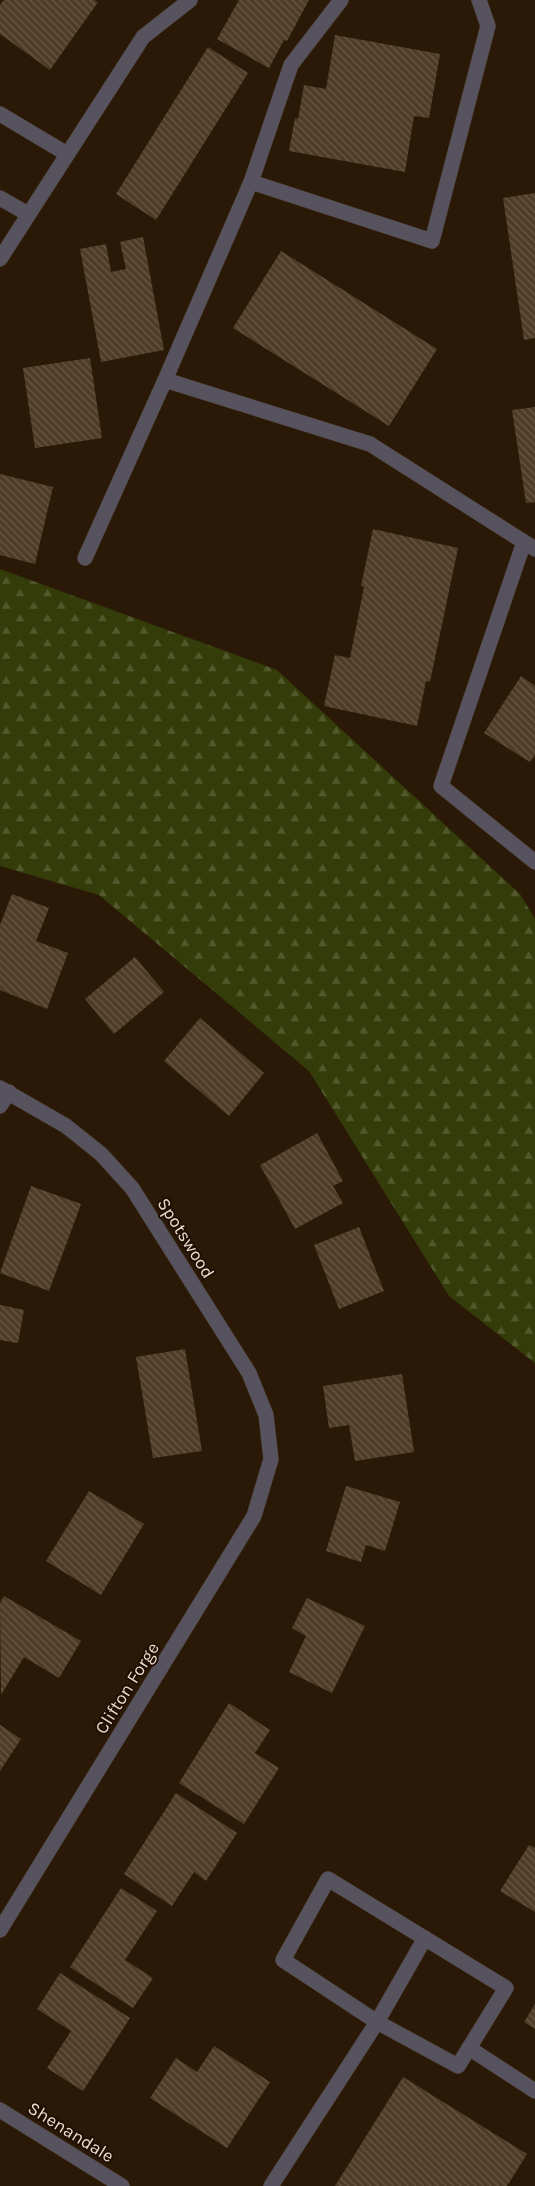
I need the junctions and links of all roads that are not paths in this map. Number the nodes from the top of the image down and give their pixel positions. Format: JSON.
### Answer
{"nodes":[{"id":1,"x":190,"y":0,"type":"edge"},
{"id":2,"x":341,"y":0,"type":"edge"},
{"id":3,"x":479,"y":0,"type":"edge"},
{"id":4,"x":0,"y":114,"type":"edge"},
{"id":5,"x":67,"y":154,"type":"junction"},
{"id":6,"x":251,"y":182,"type":"junction"},
{"id":7,"x":0,"y":198,"type":"edge"},
{"id":8,"x":28,"y":214,"type":"junction"},
{"id":9,"x":0,"y":259,"type":"edge"},
{"id":10,"x":165,"y":380,"type":"junction"},
{"id":11,"x":529,"y":545,"type":"edge"},
{"id":12,"x":85,"y":558,"type":"dead end"},
{"id":13,"x":535,"y":862,"type":"edge"},
{"id":14,"x":4,"y":1090,"type":"edge"},
{"id":15,"x":0,"y":1106,"type":"edge"},
{"id":16,"x":271,"y":1459,"type":"joint"},
{"id":17,"x":0,"y":1930,"type":"edge"},
{"id":18,"x":425,"y":1938,"type":"junction"},
{"id":19,"x":377,"y":2022,"type":"junction"},
{"id":20,"x":470,"y":2048,"type":"junction"},
{"id":21,"x":535,"y":2091,"type":"edge"},
{"id":22,"x":0,"y":2110,"type":"edge"},
{"id":23,"x":122,"y":2186,"type":"edge"},
{"id":24,"x":270,"y":2186,"type":"edge"}],
"edges":[{"from":1,"to":5,"type":"street"},
{"from":2,"to":6,"type":"street"},
{"from":3,"to":6,"type":"street"},
{"from":4,"to":5,"type":"street"},
{"from":5,"to":8,"type":"street"},
{"from":6,"to":10,"type":"street"},
{"from":7,"to":8,"type":"street"},
{"from":8,"to":9,"type":"street"},
{"from":10,"to":11,"type":"street"},
{"from":10,"to":12,"type":"street"},
{"from":11,"to":13,"type":"street"},
{"from":14,"to":15,"type":"street"},
{"from":14,"to":16,"type":"street","name":"Spotswood"},
{"from":16,"to":17,"type":"street","name":"Clifton Forge"},
{"from":18,"to":19,"type":"street"},
{"from":18,"to":19,"type":"street"},
{"from":18,"to":20,"type":"street"},
{"from":19,"to":20,"type":"street"},
{"from":19,"to":24,"type":"street"},
{"from":20,"to":21,"type":"street"},
{"from":22,"to":23,"type":"street","name":"Shenandale"}]}
